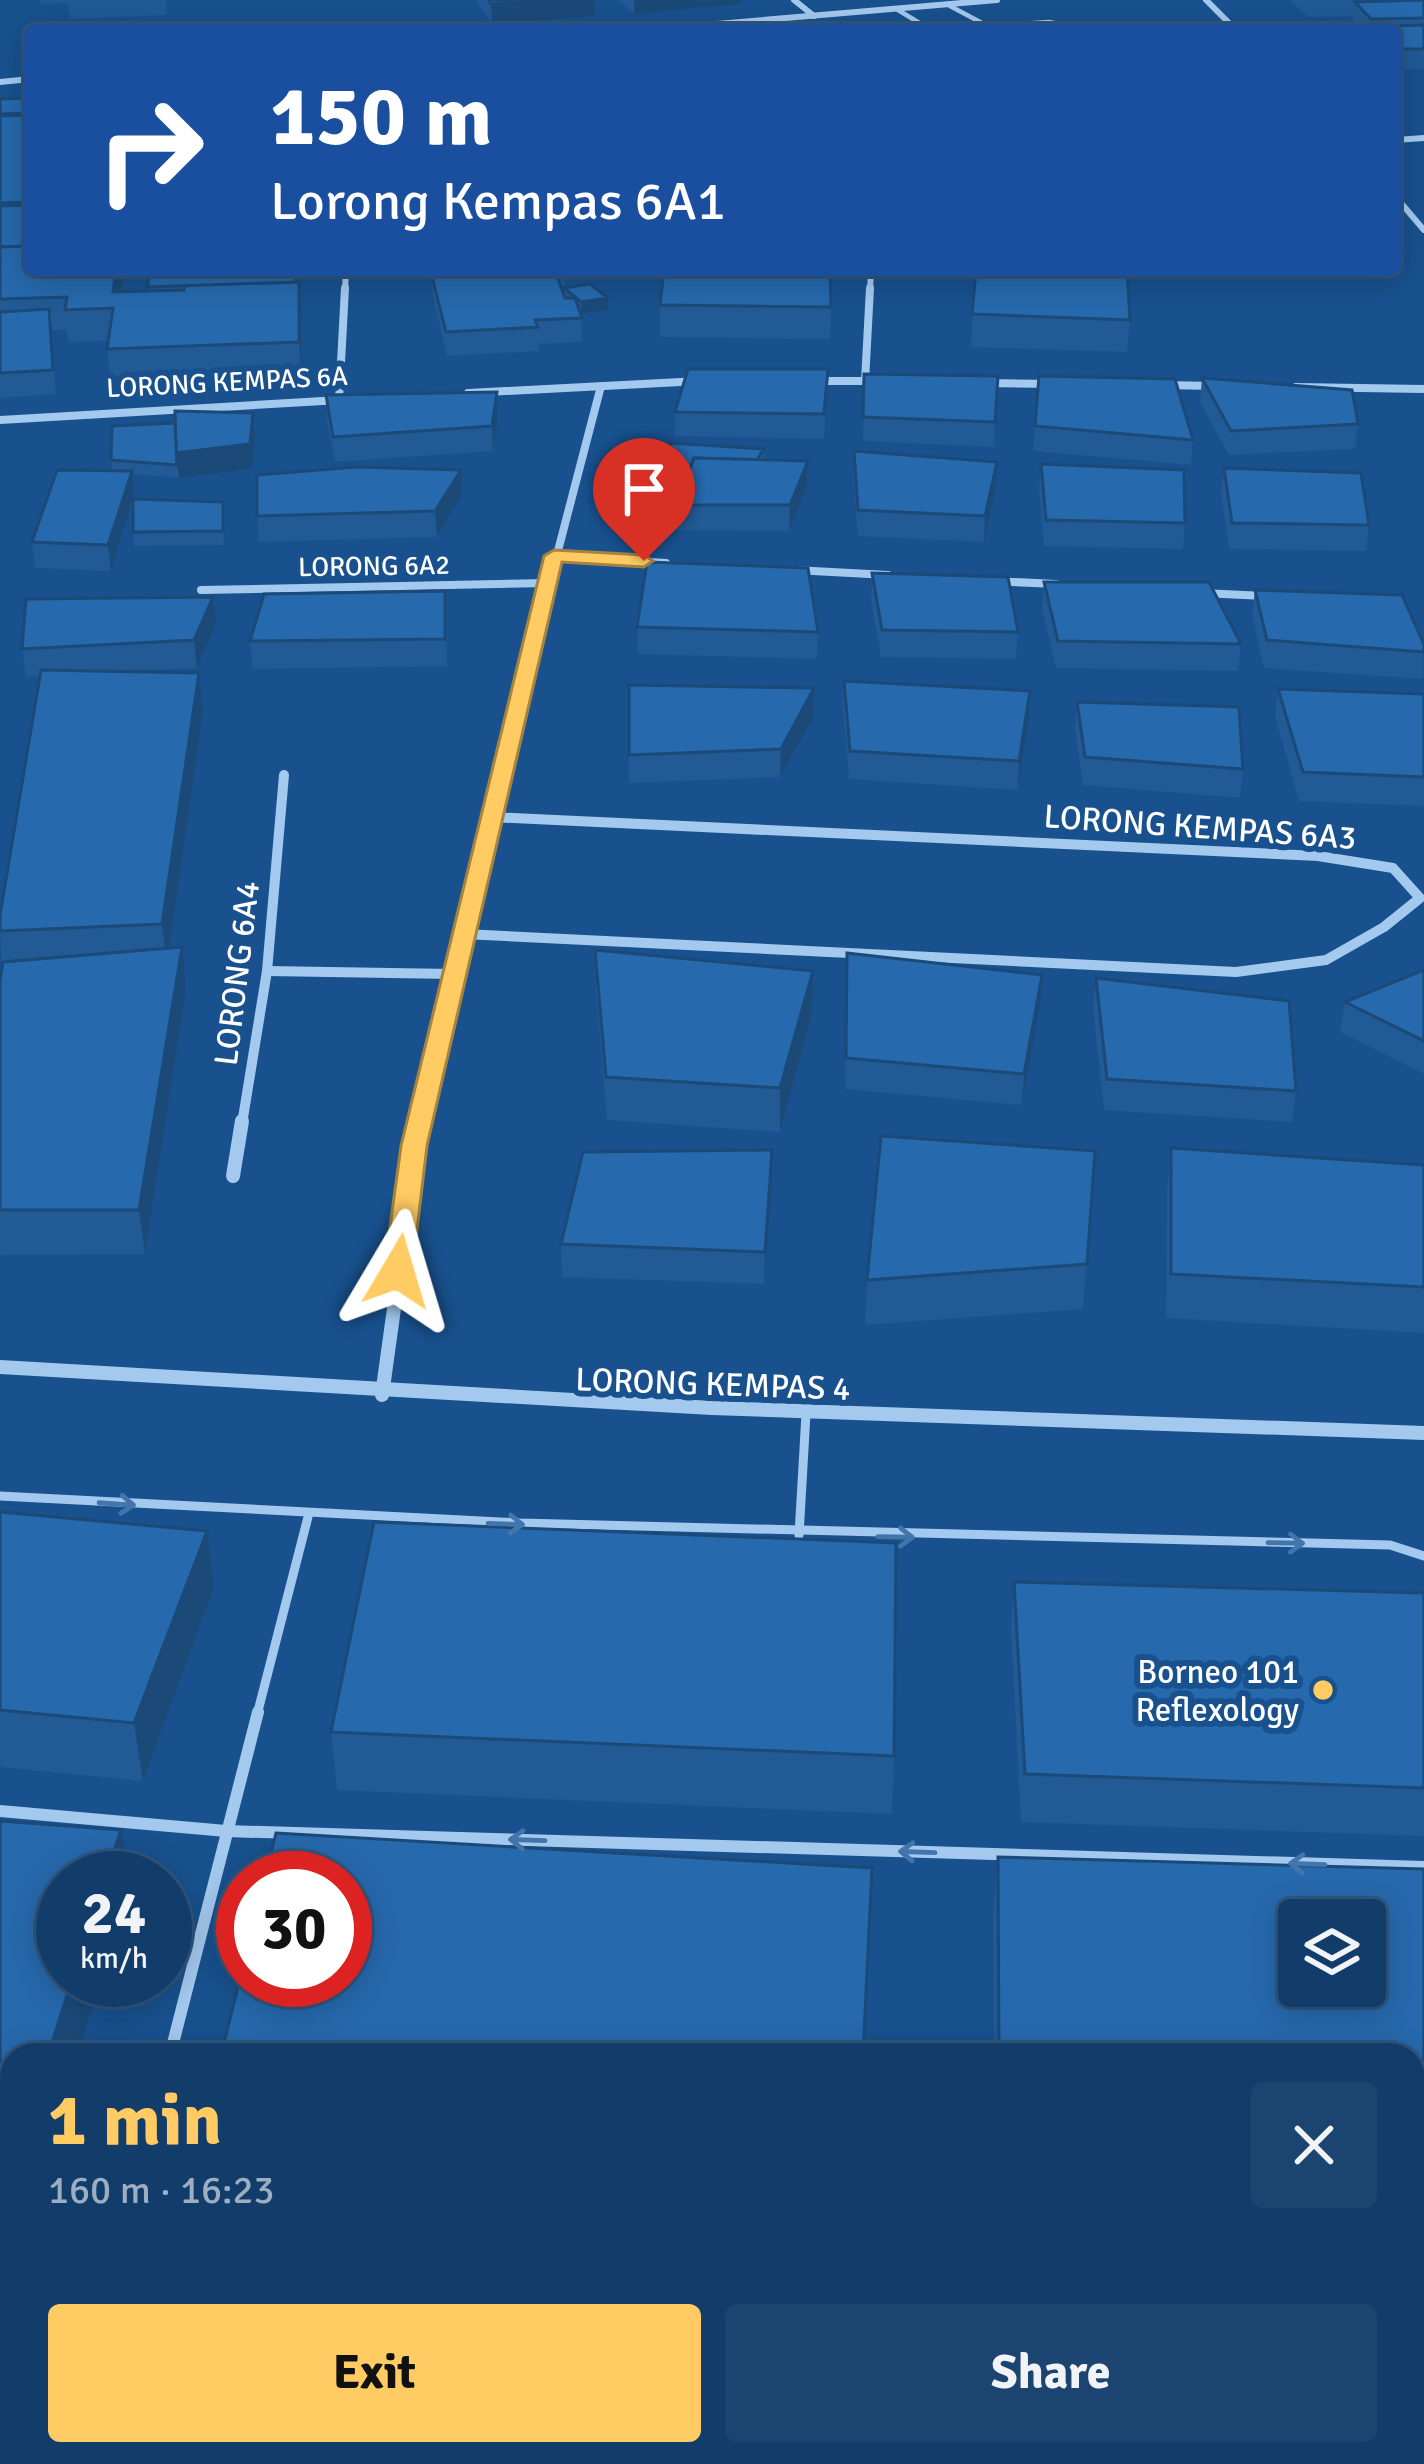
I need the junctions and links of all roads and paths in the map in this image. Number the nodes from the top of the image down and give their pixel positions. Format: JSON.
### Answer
{"nodes":[{"id":1,"x":794,"y":0,"type":"edge"},
{"id":2,"x":997,"y":0,"type":"edge"},
{"id":3,"x":1206,"y":0,"type":"edge"},
{"id":4,"x":950,"y":6,"type":"junction"},
{"id":5,"x":898,"y":10,"type":"junction"},
{"id":6,"x":815,"y":16,"type":"junction"},
{"id":7,"x":718,"y":24,"type":"edge"},
{"id":8,"x":924,"y":24,"type":"edge"},
{"id":9,"x":984,"y":24,"type":"joint"},
{"id":10,"x":1059,"y":24,"type":"edge"},
{"id":11,"x":1231,"y":24,"type":"edge"},
{"id":12,"x":1401,"y":203,"type":"edge"},
{"id":13,"x":1424,"y":230,"type":"edge"},
{"id":14,"x":346,"y":276,"type":"edge"},
{"id":15,"x":872,"y":276,"type":"edge"},
{"id":16,"x":801,"y":381,"type":"edge"},
{"id":17,"x":865,"y":381,"type":"junction"},
{"id":18,"x":888,"y":381,"type":"edge"},
{"id":19,"x":717,"y":382,"type":"edge"},
{"id":20,"x":981,"y":382,"type":"edge"},
{"id":21,"x":1075,"y":384,"type":"edge"},
{"id":22,"x":1144,"y":385,"type":"edge"},
{"id":23,"x":601,"y":386,"type":"junction"},
{"id":24,"x":1238,"y":386,"type":"edge"},
{"id":25,"x":1284,"y":387,"type":"edge"},
{"id":26,"x":1424,"y":388,"type":"edge"},
{"id":27,"x":458,"y":394,"type":"edge"},
{"id":28,"x":362,"y":399,"type":"edge"},
{"id":29,"x":339,"y":400,"type":"junction"},
{"id":30,"x":0,"y":420,"type":"edge"},
{"id":31,"x":554,"y":556,"type":"junction"},
{"id":32,"x":670,"y":563,"type":"edge"},
{"id":33,"x":787,"y":569,"type":"edge"},
{"id":34,"x":903,"y":576,"type":"edge"},
{"id":35,"x":974,"y":580,"type":"edge"},
{"id":36,"x":548,"y":583,"type":"junction"},
{"id":37,"x":1067,"y":585,"type":"edge"},
{"id":38,"x":200,"y":590,"type":"dead end"},
{"id":39,"x":1183,"y":592,"type":"edge"},
{"id":40,"x":1276,"y":597,"type":"edge"},
{"id":41,"x":284,"y":775,"type":"dead end"},
{"id":42,"x":490,"y":817,"type":"junction"},
{"id":43,"x":464,"y":934,"type":"junction"},
{"id":44,"x":267,"y":971,"type":"junction"},
{"id":45,"x":453,"y":974,"type":"junction"},
{"id":46,"x":232,"y":1176,"type":"dead end"},
{"id":47,"x":0,"y":1367,"type":"edge"},
{"id":48,"x":382,"y":1395,"type":"junction"},
{"id":49,"x":806,"y":1414,"type":"junction"},
{"id":50,"x":1424,"y":1432,"type":"edge"},
{"id":51,"x":0,"y":1496,"type":"edge"},
{"id":52,"x":308,"y":1517,"type":"junction"},
{"id":53,"x":799,"y":1535,"type":"junction"},
{"id":54,"x":1424,"y":1556,"type":"edge"},
{"id":55,"x":0,"y":1811,"type":"edge"},
{"id":56,"x":226,"y":1831,"type":"junction"},
{"id":57,"x":1424,"y":1867,"type":"edge"},
{"id":58,"x":173,"y":2043,"type":"edge"}],
"edges":[{"from":1,"to":6,"type":"street"},
{"from":2,"to":4,"type":"street"},
{"from":3,"to":11,"type":"street"},
{"from":4,"to":5,"type":"street"},
{"from":4,"to":9,"type":"lane"},
{"from":5,"to":6,"type":"street"},
{"from":5,"to":8,"type":"lane"},
{"from":6,"to":7,"type":"street"},
{"from":9,"to":10,"type":"lane"},
{"from":12,"to":13,"type":"street"},
{"from":14,"to":29,"type":"street"},
{"from":15,"to":17,"type":"street"},
{"from":16,"to":17,"type":"street"},
{"from":17,"to":18,"type":"street"},
{"from":19,"to":23,"type":"street"},
{"from":20,"to":21,"type":"street"},
{"from":22,"to":24,"type":"street"},
{"from":23,"to":27,"type":"street"},
{"from":23,"to":31,"type":"street"},
{"from":25,"to":26,"type":"street"},
{"from":28,"to":29,"type":"street","name":"LORONG KEMPAS 6A"},
{"from":29,"to":30,"type":"street","name":"LORONG KEMPAS 6A"},
{"from":31,"to":32,"type":"street"},
{"from":31,"to":36,"type":"street"},
{"from":33,"to":34,"type":"street"},
{"from":35,"to":37,"type":"street"},
{"from":36,"to":38,"type":"street","name":"LORONG 6A2"},
{"from":36,"to":42,"type":"street"},
{"from":39,"to":40,"type":"street"},
{"from":41,"to":44,"type":"street","name":"LORONG 6A4"},
{"from":42,"to":43,"type":"street"},
{"from":42,"to":43,"type":"street","name":"LORONG KEMPAS 6A3"},
{"from":43,"to":45,"type":"street"},
{"from":44,"to":45,"type":"street"},
{"from":44,"to":46,"type":"street","name":"LORONG 6A4"},
{"from":45,"to":48,"type":"street"},
{"from":47,"to":48,"type":"street","name":"LORONG KEMPAS 4"},
{"from":48,"to":49,"type":"street","name":"LORONG KEMPAS 4"},
{"from":49,"to":50,"type":"street","name":"LORONG KEMPAS 4"},
{"from":49,"to":53,"type":"lane"},
{"from":51,"to":52,"type":"lane","one_way":true},
{"from":52,"to":53,"type":"lane","one_way":true},
{"from":52,"to":56,"type":"lane"},
{"from":53,"to":54,"type":"lane","one_way":true},
{"from":55,"to":56,"type":"lane"},
{"from":57,"to":56,"type":"lane","one_way":true},
{"from":56,"to":58,"type":"lane"}]}
